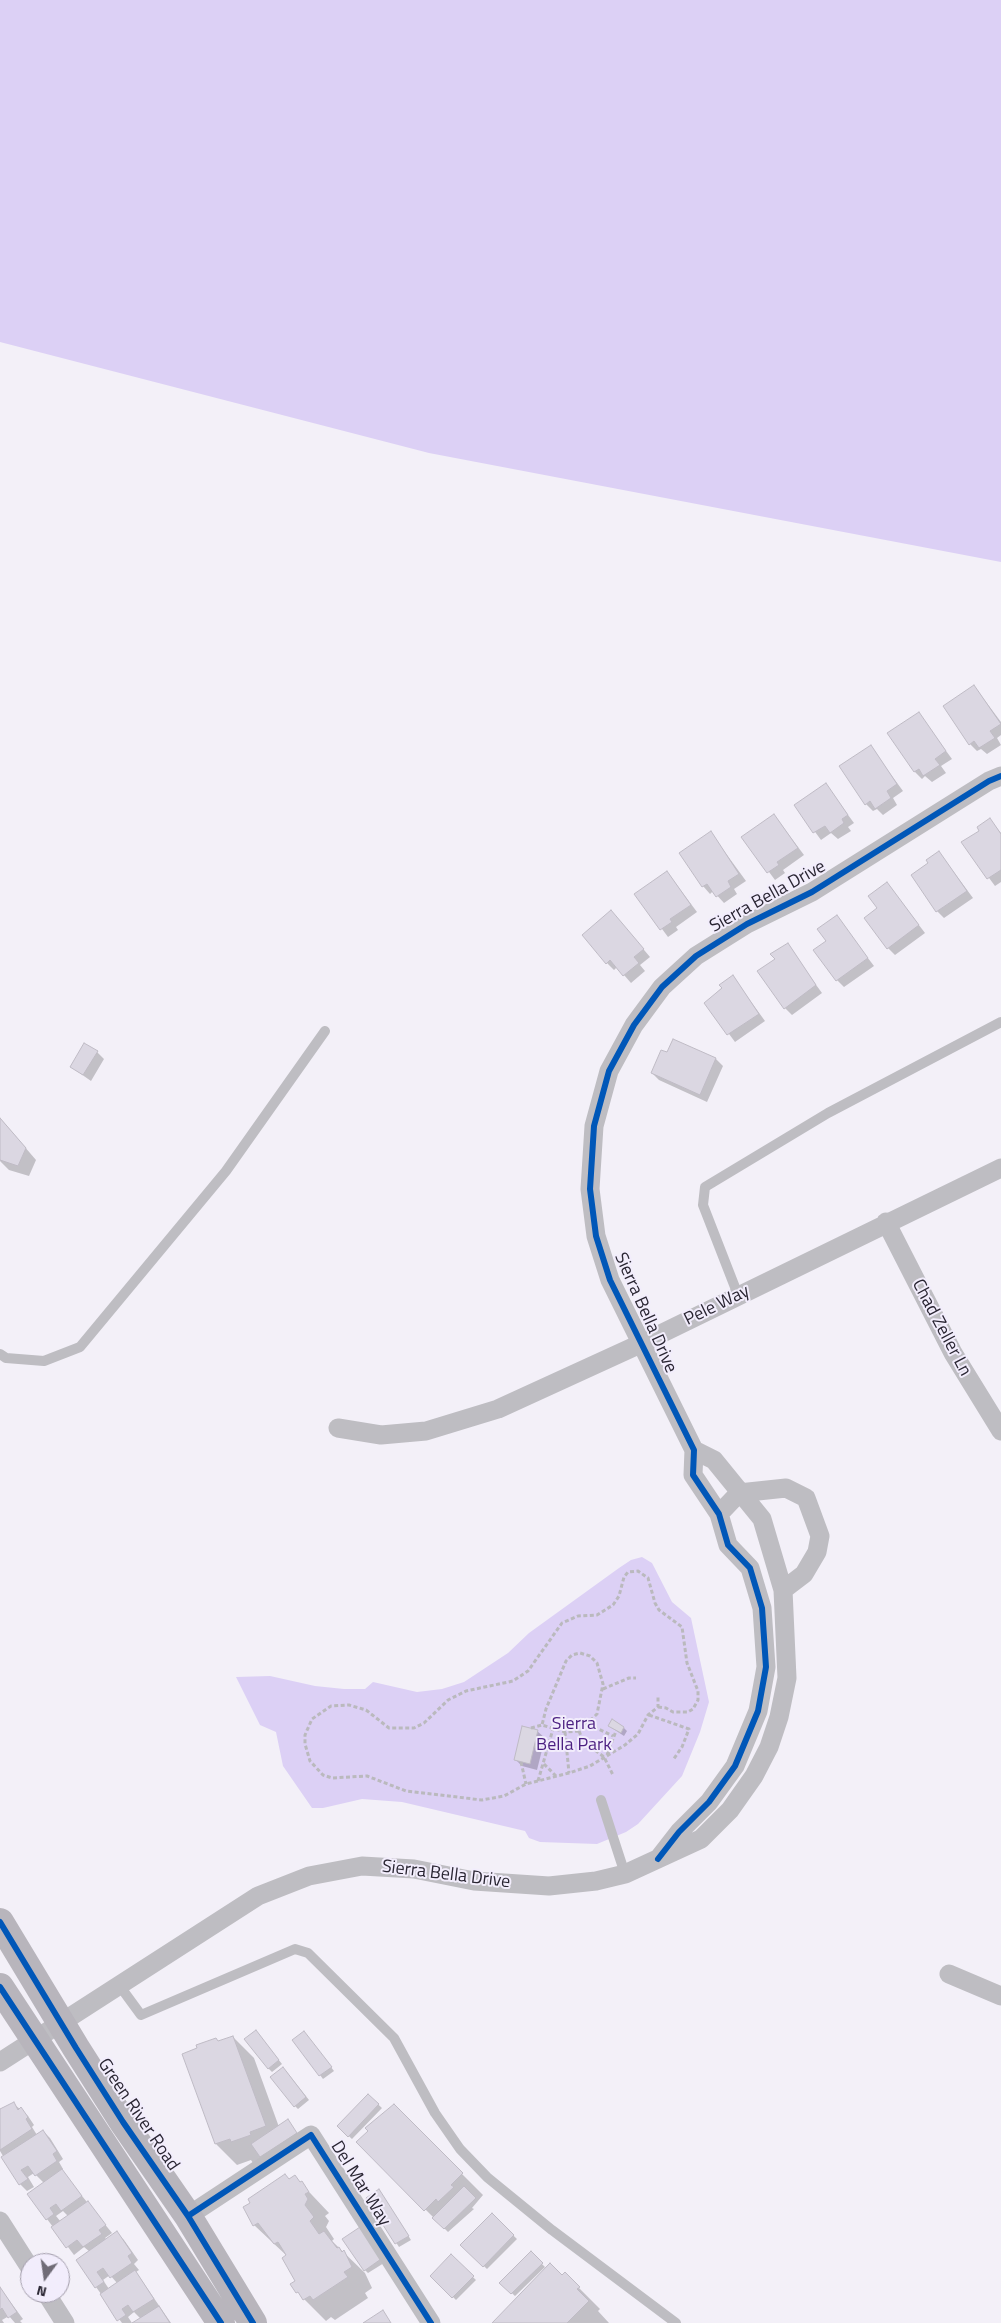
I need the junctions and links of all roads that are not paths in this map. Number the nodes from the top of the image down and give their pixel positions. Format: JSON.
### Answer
{"nodes":[{"id":1,"x":1001,"y":776,"type":"edge"},
{"id":2,"x":1001,"y":1022,"type":"edge"},
{"id":3,"x":324,"y":1031,"type":"dead end"},
{"id":4,"x":1001,"y":1168,"type":"edge"},
{"id":5,"x":886,"y":1222,"type":"junction"},
{"id":6,"x":738,"y":1295,"type":"junction"},
{"id":7,"x":640,"y":1344,"type":"junction"},
{"id":8,"x":0,"y":1354,"type":"edge"},
{"id":9,"x":338,"y":1428,"type":"dead end"},
{"id":10,"x":1001,"y":1431,"type":"edge"},
{"id":11,"x":694,"y":1450,"type":"junction"},
{"id":12,"x":739,"y":1492,"type":"junction"},
{"id":13,"x":719,"y":1514,"type":"junction"},
{"id":14,"x":783,"y":1590,"type":"junction"},
{"id":15,"x":601,"y":1800,"type":"dead end"},
{"id":16,"x":658,"y":1859,"type":"junction"},
{"id":17,"x":625,"y":1874,"type":"junction"},
{"id":18,"x":0,"y":1922,"type":"edge"},
{"id":19,"x":949,"y":1974,"type":"dead end"},
{"id":20,"x":120,"y":1985,"type":"junction"},
{"id":21,"x":0,"y":1987,"type":"edge"},
{"id":22,"x":1001,"y":1996,"type":"edge"},
{"id":23,"x":61,"y":2023,"type":"junction"},
{"id":24,"x":34,"y":2042,"type":"junction"},
{"id":25,"x":0,"y":2062,"type":"edge"},
{"id":26,"x":0,"y":2221,"type":"edge"},
{"id":27,"x":176,"y":2223,"type":"junction"},
{"id":28,"x":20,"y":2253,"type":"edge"},
{"id":29,"x":52,"y":2303,"type":"edge"},
{"id":30,"x":65,"y":2323,"type":"edge"},
{"id":31,"x":220,"y":2323,"type":"edge"},
{"id":32,"x":253,"y":2323,"type":"edge"},
{"id":33,"x":431,"y":2323,"type":"edge"},
{"id":34,"x":676,"y":2323,"type":"edge"}],
"edges":[{"from":1,"to":7,"type":"street","name":"Sierra Bella Drive"},
{"from":2,"to":6,"type":"lane"},
{"from":3,"to":8,"type":"lane"},
{"from":4,"to":5,"type":"street","name":"Pele Way"},
{"from":5,"to":6,"type":"street","name":"Pele Way"},
{"from":5,"to":10,"type":"street","name":"Chad Zeller Ln"},
{"from":6,"to":7,"type":"street","name":"Pele Way"},
{"from":7,"to":9,"type":"street","name":"Pele Way"},
{"from":7,"to":11,"type":"street","name":"Sierra Bella Drive"},
{"from":11,"to":12,"type":"street","name":"Sierra Bella Drive"},
{"from":11,"to":13,"type":"street","name":"Sierra Bella Drive"},
{"from":12,"to":13,"type":"street"},
{"from":12,"to":14,"type":"street","name":"Sierra Bella Drive"},
{"from":12,"to":14,"type":"street"},
{"from":13,"to":16,"type":"street","name":"Sierra Bella Drive"},
{"from":14,"to":16,"type":"street","name":"Sierra Bella Drive"},
{"from":15,"to":17,"type":"lane"},
{"from":16,"to":17,"type":"street","name":"Sierra Bella Drive"},
{"from":17,"to":20,"type":"street","name":"Sierra Bella Drive"},
{"from":18,"to":23,"type":"main road","name":"Green River Road"},
{"from":19,"to":22,"type":"street"},
{"from":20,"to":23,"type":"street","name":"Sierra Bella Drive"},
{"from":20,"to":34,"type":"lane"},
{"from":21,"to":24,"type":"main road","name":"Green River Road"},
{"from":23,"to":24,"type":"street","name":"Sierra Bella Drive"},
{"from":23,"to":27,"type":"main road","name":"Green River Road"},
{"from":24,"to":25,"type":"street","name":"Sierra Bella Drive"},
{"from":24,"to":27,"type":"main road","name":"Green River Road"},
{"from":26,"to":28,"type":"street"},
{"from":27,"to":31,"type":"main road","name":"Green River Road"},
{"from":27,"to":32,"type":"main road","name":"Green River Road"},
{"from":27,"to":33,"type":"street","name":"Del Mar Way"},
{"from":29,"to":30,"type":"street"}]}
